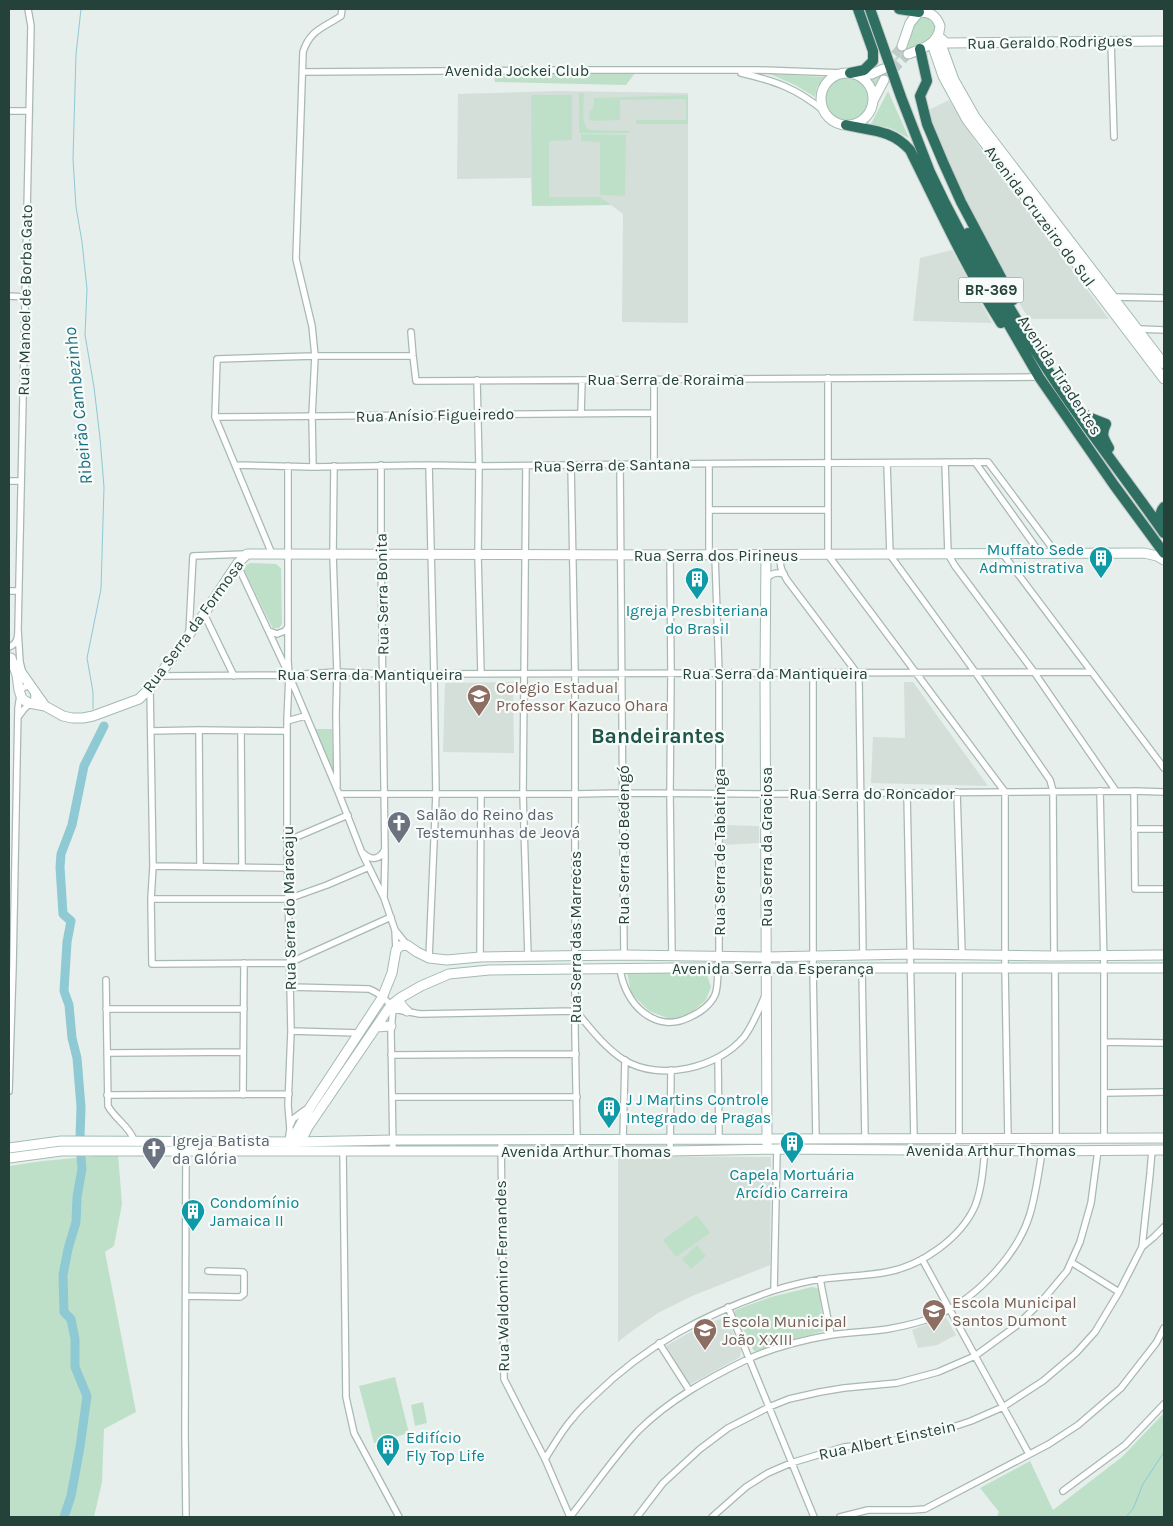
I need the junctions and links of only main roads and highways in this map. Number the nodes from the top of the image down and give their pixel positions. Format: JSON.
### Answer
{"nodes":[{"id":1,"x":858,"y":9,"type":"edge"},
{"id":2,"x":870,"y":9,"type":"edge"},
{"id":3,"x":877,"y":9,"type":"edge"},
{"id":4,"x":900,"y":9,"type":"edge"},
{"id":5,"x":919,"y":12,"type":"road end"},
{"id":6,"x":920,"y":49,"type":"road end"},
{"id":7,"x":851,"y":74,"type":"road end"},
{"id":8,"x":846,"y":125,"type":"road end"},
{"id":9,"x":1036,"y":351,"type":"junction"},
{"id":10,"x":1028,"y":359,"type":"junction"},
{"id":11,"x":1070,"y":403,"type":"junction"},
{"id":12,"x":1123,"y":475,"type":"junction"},
{"id":13,"x":1164,"y":507,"type":"edge"},
{"id":14,"x":1164,"y":526,"type":"edge"},
{"id":15,"x":1164,"y":533,"type":"edge"},
{"id":16,"x":1162,"y":548,"type":"edge"}],
"edges":[{"from":1,"to":7,"type":"highway"},
{"from":2,"to":10,"type":"highway","name":"Avenida Tiradentes","number":"BR-369"},
{"from":3,"to":9,"type":"highway","name":"Avenida Tiradentes","number":"BR-369"},
{"from":4,"to":5,"type":"highway"},
{"from":6,"to":9,"type":"highway"},
{"from":8,"to":10,"type":"highway"},
{"from":9,"to":11,"type":"highway","name":"Avenida Tiradentes","number":"BR-369"},
{"from":10,"to":16,"type":"highway","name":"Avenida Tiradentes","number":"BR-369"},
{"from":11,"to":12,"type":"highway","name":"Avenida Tiradentes","number":"BR-369"},
{"from":11,"to":12,"type":"highway"},
{"from":12,"to":15,"type":"highway","name":"Avenida Tiradentes","number":"BR-369"},
{"from":13,"to":14,"type":"highway"}]}
